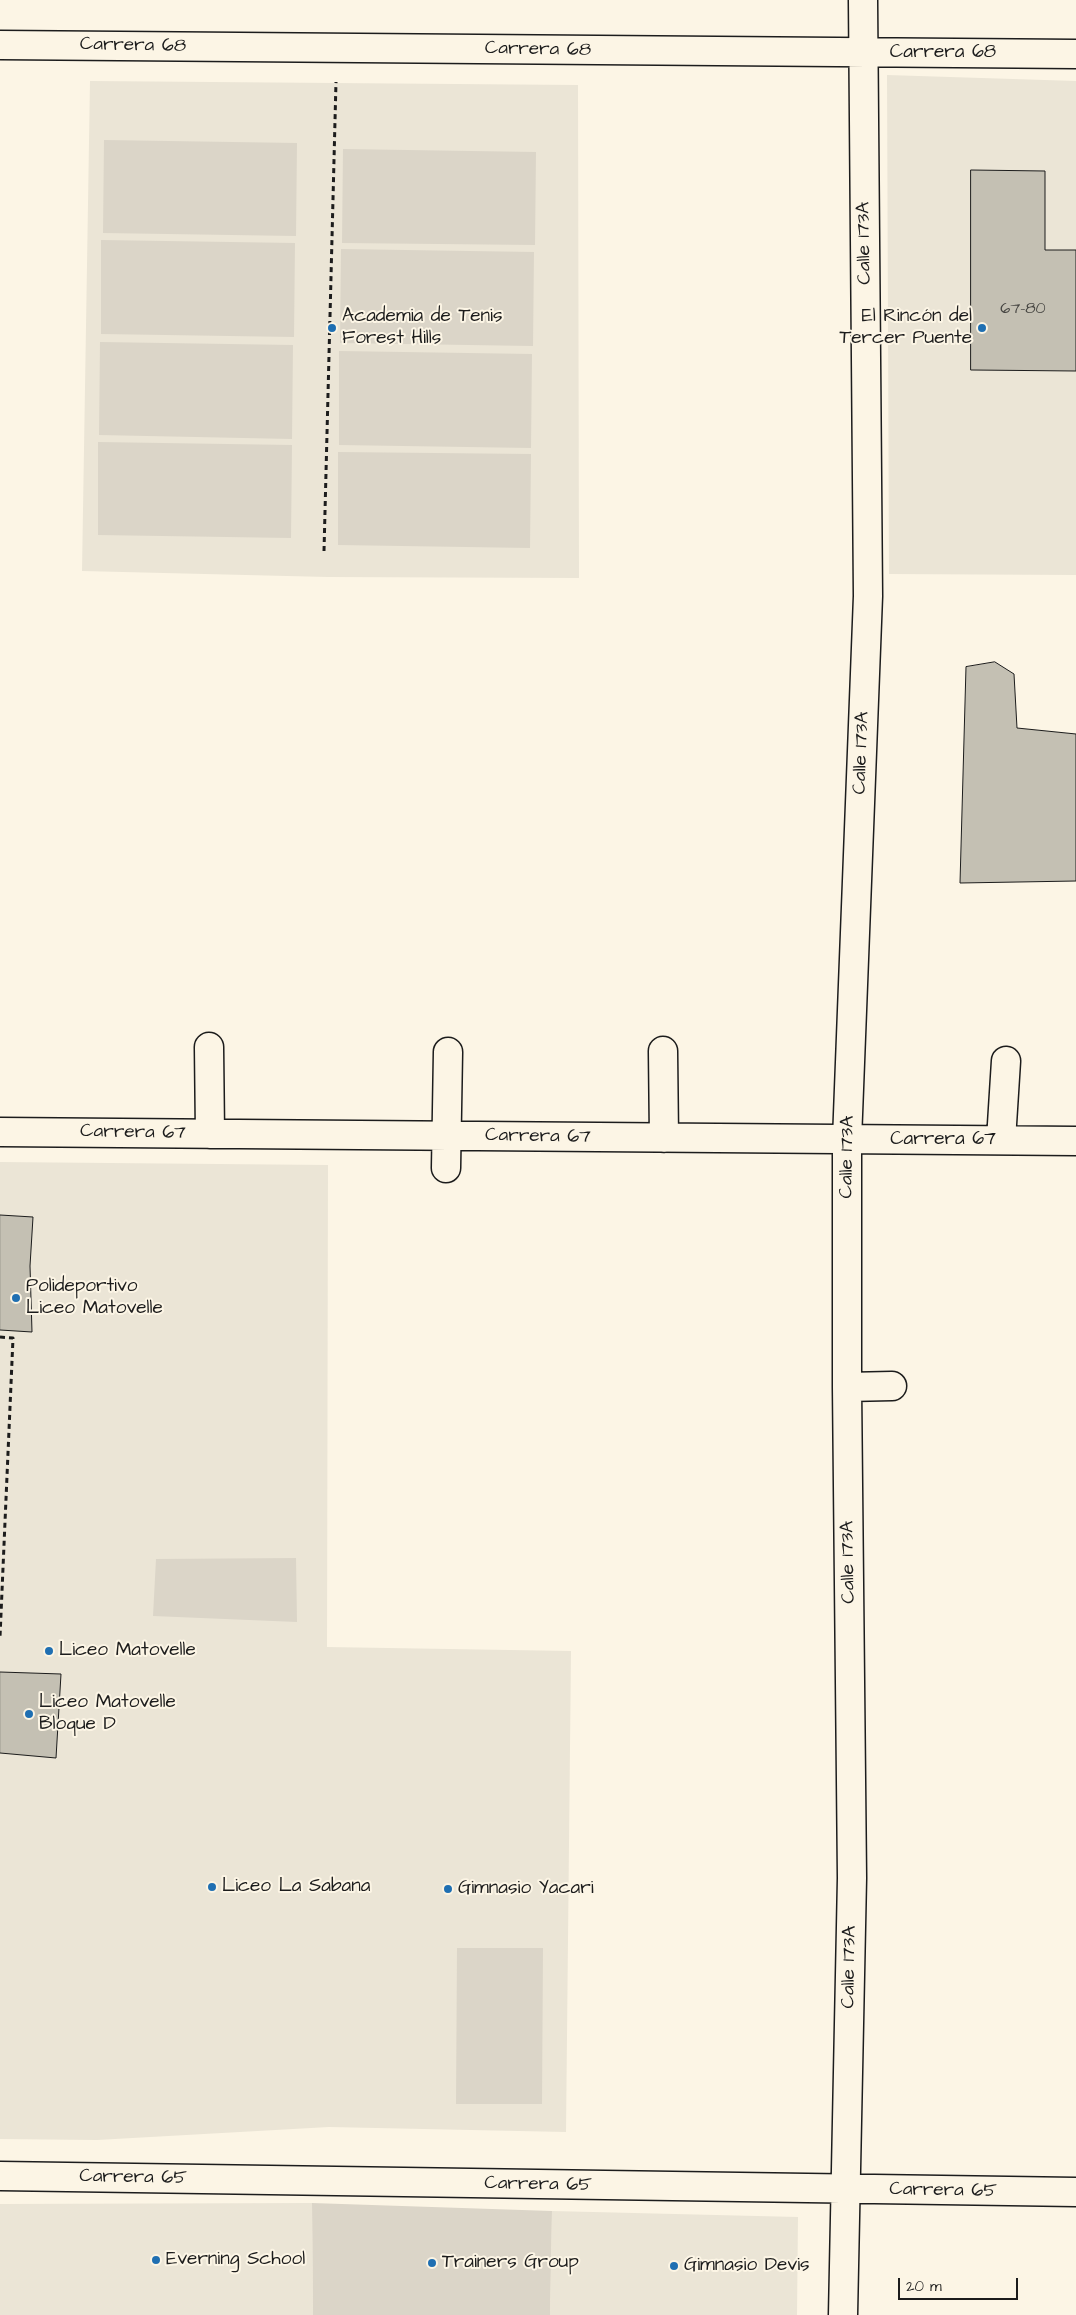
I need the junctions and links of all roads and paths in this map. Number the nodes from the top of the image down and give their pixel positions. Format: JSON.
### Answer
{"nodes":[{"id":1,"x":863,"y":0,"type":"edge"},
{"id":2,"x":0,"y":45,"type":"edge"},
{"id":3,"x":863,"y":53,"type":"junction"},
{"id":4,"x":1076,"y":54,"type":"edge"},
{"id":5,"x":336,"y":83,"type":"dead end"},
{"id":6,"x":324,"y":551,"type":"dead end"},
{"id":7,"x":209,"y":1047,"type":"dead end"},
{"id":8,"x":663,"y":1051,"type":"dead end"},
{"id":9,"x":448,"y":1052,"type":"dead end"},
{"id":10,"x":1006,"y":1061,"type":"dead end"},
{"id":11,"x":0,"y":1132,"type":"edge"},
{"id":12,"x":210,"y":1134,"type":"junction"},
{"id":13,"x":447,"y":1136,"type":"junction"},
{"id":14,"x":664,"y":1138,"type":"junction"},
{"id":15,"x":847,"y":1140,"type":"junction"},
{"id":16,"x":1001,"y":1140,"type":"junction"},
{"id":17,"x":1076,"y":1141,"type":"edge"},
{"id":18,"x":446,"y":1168,"type":"dead end"},
{"id":19,"x":0,"y":1338,"type":"edge"},
{"id":20,"x":892,"y":1386,"type":"dead end"},
{"id":21,"x":847,"y":1387,"type":"junction"},
{"id":22,"x":0,"y":1637,"type":"edge"},
{"id":23,"x":0,"y":2176,"type":"edge"},
{"id":24,"x":844,"y":2190,"type":"junction"},
{"id":25,"x":1076,"y":2192,"type":"edge"},
{"id":26,"x":843,"y":2315,"type":"edge"}],
"edges":[{"from":1,"to":3,"type":"street","name":"Calle 173A"},
{"from":2,"to":3,"type":"street","name":"Carrera 68"},
{"from":3,"to":4,"type":"street","name":"Carrera 68"},
{"from":3,"to":15,"type":"street","name":"Calle 173A"},
{"from":5,"to":6,"type":"path"},
{"from":7,"to":12,"type":"street"},
{"from":8,"to":14,"type":"street"},
{"from":9,"to":13,"type":"street"},
{"from":10,"to":16,"type":"street"},
{"from":11,"to":12,"type":"street","name":"Carrera 67"},
{"from":12,"to":13,"type":"street","name":"Carrera 67"},
{"from":13,"to":14,"type":"street","name":"Carrera 67"},
{"from":13,"to":18,"type":"street"},
{"from":14,"to":15,"type":"street","name":"Carrera 67"},
{"from":15,"to":16,"type":"street","name":"Carrera 67"},
{"from":15,"to":21,"type":"street","name":"Calle 173A"},
{"from":16,"to":17,"type":"street","name":"Carrera 67"},
{"from":19,"to":22,"type":"path"},
{"from":20,"to":21,"type":"street"},
{"from":21,"to":24,"type":"street","name":"Calle 173A"},
{"from":23,"to":24,"type":"street","name":"Carrera 65"},
{"from":24,"to":25,"type":"street","name":"Carrera 65"},
{"from":24,"to":26,"type":"street","name":"Calle 173A"}]}
